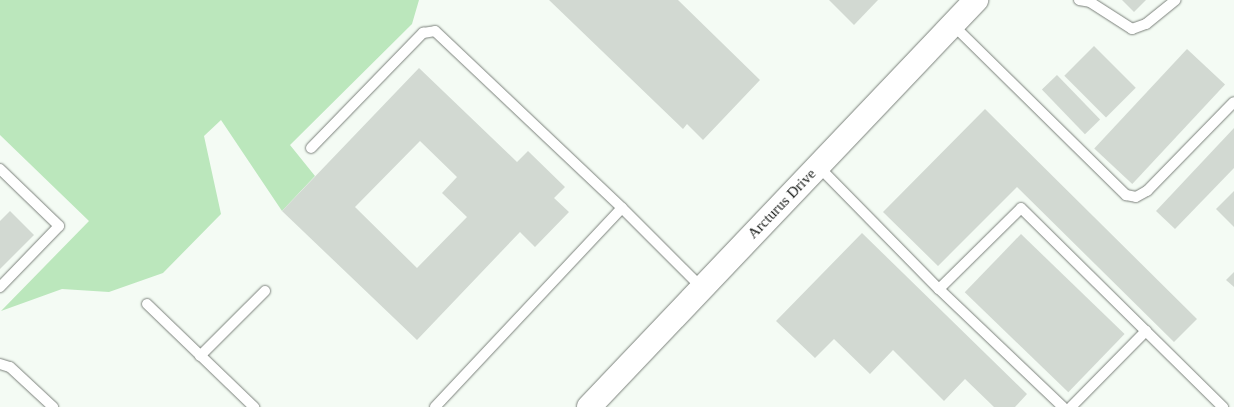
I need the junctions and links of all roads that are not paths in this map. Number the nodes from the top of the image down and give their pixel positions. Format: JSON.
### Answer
{"nodes":[{"id":1,"x":976,"y":0,"type":"edge"},
{"id":2,"x":1079,"y":0,"type":"edge"},
{"id":3,"x":1176,"y":0,"type":"edge"},
{"id":4,"x":953,"y":25,"type":"junction"},
{"id":5,"x":1234,"y":102,"type":"edge"},
{"id":6,"x":311,"y":148,"type":"dead end"},
{"id":7,"x":818,"y":166,"type":"junction"},
{"id":8,"x":0,"y":169,"type":"edge"},
{"id":9,"x":622,"y":208,"type":"junction"},
{"id":10,"x":0,"y":287,"type":"edge"},
{"id":11,"x":702,"y":288,"type":"junction"},
{"id":12,"x":940,"y":289,"type":"junction"},
{"id":13,"x":265,"y":291,"type":"dead end"},
{"id":14,"x":147,"y":304,"type":"dead end"},
{"id":15,"x":1146,"y":331,"type":"junction"},
{"id":16,"x":200,"y":356,"type":"junction"},
{"id":17,"x":0,"y":364,"type":"edge"},
{"id":18,"x":53,"y":407,"type":"edge"},
{"id":19,"x":254,"y":407,"type":"edge"},
{"id":20,"x":435,"y":407,"type":"edge"},
{"id":21,"x":589,"y":407,"type":"edge"},
{"id":22,"x":1063,"y":407,"type":"edge"},
{"id":23,"x":1071,"y":407,"type":"edge"},
{"id":24,"x":1223,"y":407,"type":"edge"}],
"edges":[{"from":1,"to":4,"type":"street","name":"Arcturus Drive"},
{"from":2,"to":3,"type":"lane"},
{"from":4,"to":5,"type":"lane"},
{"from":4,"to":7,"type":"street","name":"Arcturus Drive"},
{"from":6,"to":9,"type":"lane"},
{"from":7,"to":11,"type":"street","name":"Arcturus Drive"},
{"from":7,"to":12,"type":"lane"},
{"from":8,"to":10,"type":"lane"},
{"from":9,"to":11,"type":"lane"},
{"from":9,"to":20,"type":"lane"},
{"from":11,"to":21,"type":"street","name":"Arcturus Drive"},
{"from":12,"to":15,"type":"lane"},
{"from":12,"to":22,"type":"lane"},
{"from":13,"to":16,"type":"lane"},
{"from":14,"to":16,"type":"lane"},
{"from":15,"to":23,"type":"lane"},
{"from":15,"to":24,"type":"lane"},
{"from":16,"to":19,"type":"lane"},
{"from":17,"to":18,"type":"lane"}]}
